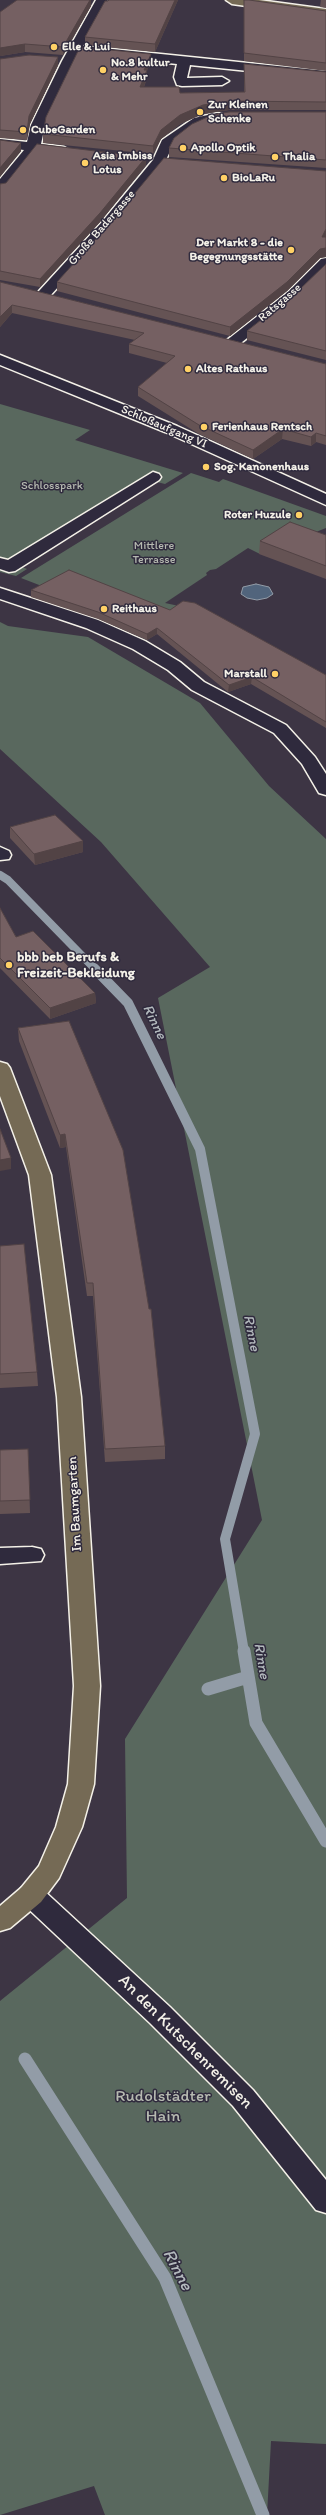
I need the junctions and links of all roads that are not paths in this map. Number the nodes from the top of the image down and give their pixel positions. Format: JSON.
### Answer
{"nodes":[{"id":1,"x":102,"y":0,"type":"edge"},
{"id":2,"x":232,"y":0,"type":"edge"},
{"id":3,"x":251,"y":0,"type":"edge"},
{"id":4,"x":280,"y":6,"type":"junction"},
{"id":5,"x":326,"y":13,"type":"edge"},
{"id":6,"x":71,"y":55,"type":"junction"},
{"id":7,"x":185,"y":59,"type":"junction"},
{"id":8,"x":54,"y":60,"type":"edge"},
{"id":9,"x":326,"y":75,"type":"edge"},
{"id":10,"x":222,"y":81,"type":"dead end"},
{"id":11,"x":228,"y":115,"type":"edge"},
{"id":12,"x":0,"y":143,"type":"edge"},
{"id":13,"x":33,"y":148,"type":"junction"},
{"id":14,"x":80,"y":153,"type":"edge"},
{"id":15,"x":143,"y":159,"type":"edge"},
{"id":16,"x":158,"y":161,"type":"junction"},
{"id":17,"x":174,"y":162,"type":"edge"},
{"id":18,"x":0,"y":188,"type":"edge"},
{"id":19,"x":326,"y":262,"type":"edge"},
{"id":20,"x":27,"y":290,"type":"edge"},
{"id":21,"x":44,"y":294,"type":"junction"},
{"id":22,"x":59,"y":298,"type":"edge"},
{"id":23,"x":250,"y":347,"type":"edge"},
{"id":24,"x":0,"y":360,"type":"edge"},
{"id":25,"x":153,"y":477,"type":"dead end"},
{"id":26,"x":326,"y":500,"type":"edge"},
{"id":27,"x":0,"y":563,"type":"edge"},
{"id":28,"x":0,"y":593,"type":"edge"},
{"id":29,"x":326,"y":789,"type":"edge"},
{"id":30,"x":0,"y":1068,"type":"edge"},
{"id":31,"x":32,"y":1555,"type":"dead end"},
{"id":32,"x":0,"y":1556,"type":"edge"},
{"id":33,"x":32,"y":1895,"type":"junction"},
{"id":34,"x":0,"y":1921,"type":"edge"},
{"id":35,"x":326,"y":2201,"type":"edge"}],
"edges":[{"from":1,"to":6,"type":"street"},
{"from":2,"to":4,"type":"main road"},
{"from":3,"to":4,"type":"main road"},
{"from":4,"to":5,"type":"main road"},
{"from":6,"to":7,"type":"street"},
{"from":6,"to":8,"type":"street"},
{"from":6,"to":13,"type":"street"},
{"from":7,"to":9,"type":"street"},
{"from":7,"to":10,"type":"street"},
{"from":11,"to":16,"type":"street","name":"Große Badergasse"},
{"from":12,"to":13,"type":"street"},
{"from":13,"to":14,"type":"street"},
{"from":13,"to":18,"type":"street"},
{"from":15,"to":16,"type":"street"},
{"from":16,"to":17,"type":"street"},
{"from":16,"to":21,"type":"street","name":"Große Badergasse"},
{"from":19,"to":23,"type":"street","name":"Ratsgasse"},
{"from":20,"to":21,"type":"street"},
{"from":21,"to":22,"type":"street"},
{"from":24,"to":26,"type":"street","name":"Schloßaufgang VI"},
{"from":25,"to":27,"type":"street"},
{"from":28,"to":29,"type":"street"},
{"from":30,"to":33,"type":"main road","name":"Im Baumgarten"},
{"from":31,"to":32,"type":"street"},
{"from":33,"to":34,"type":"main road","name":"Im Baumgarten"},
{"from":33,"to":35,"type":"street","name":"An den Kutschenremisen"}]}
